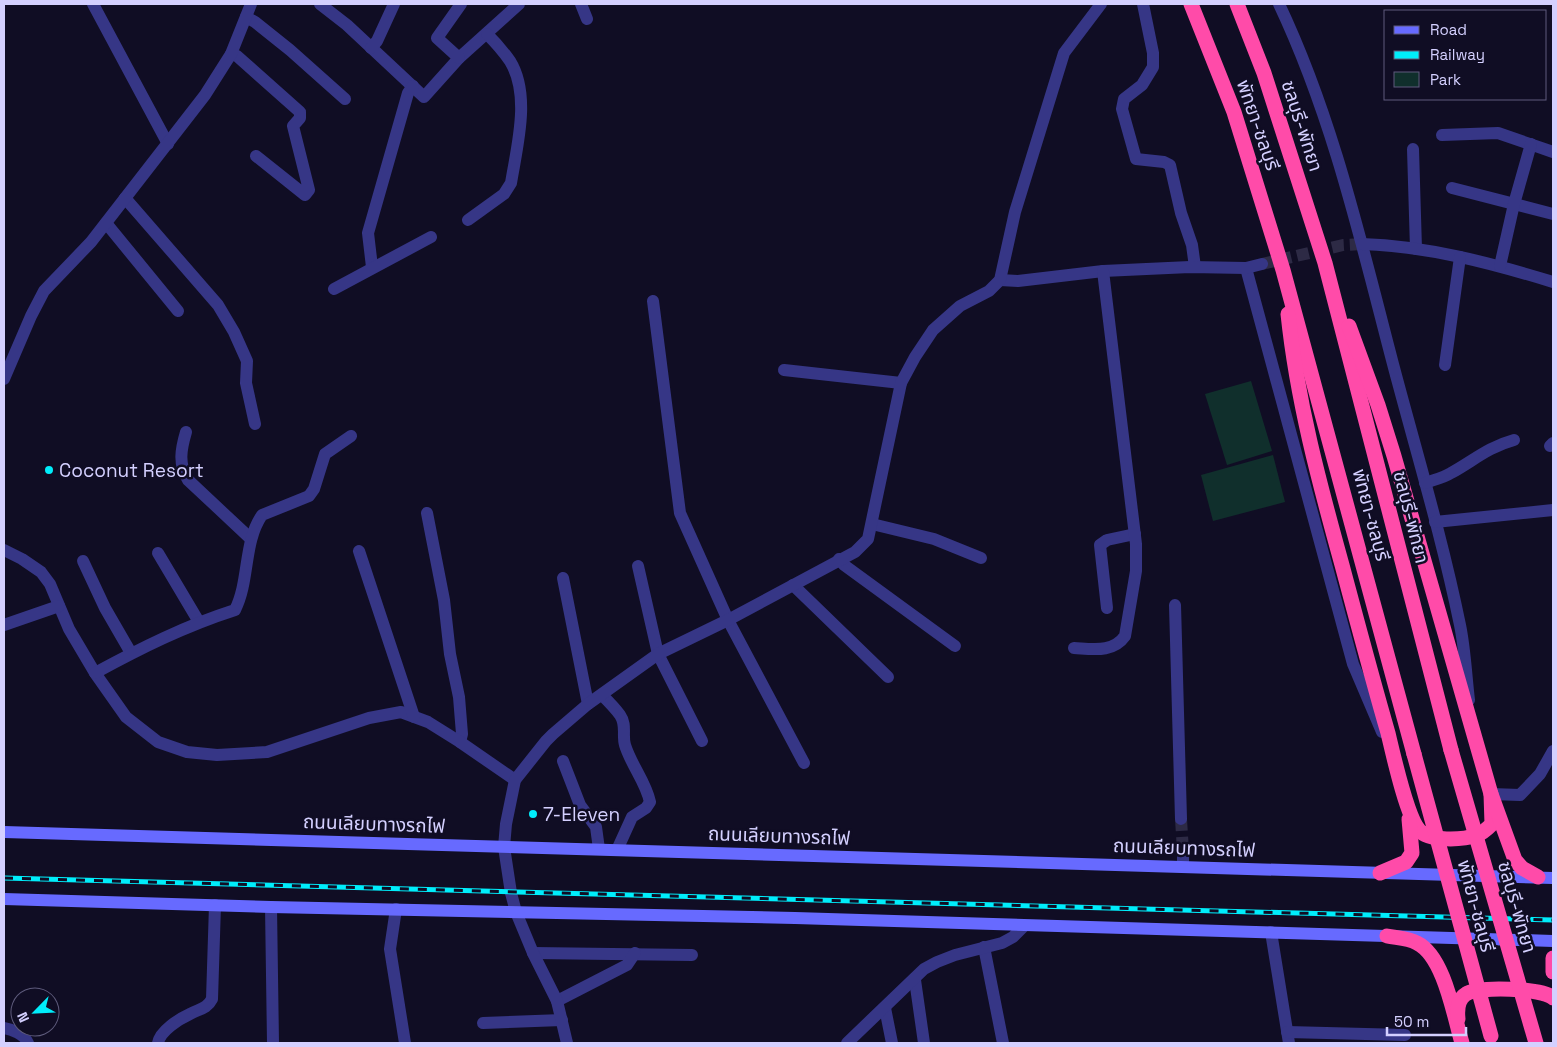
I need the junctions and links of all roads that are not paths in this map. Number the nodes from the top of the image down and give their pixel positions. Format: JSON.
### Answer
{"nodes":[{"id":1,"x":93,"y":4,"type":"edge"},
{"id":2,"x":251,"y":4,"type":"edge"},
{"id":3,"x":320,"y":4,"type":"edge"},
{"id":4,"x":394,"y":4,"type":"edge"},
{"id":5,"x":461,"y":4,"type":"edge"},
{"id":6,"x":520,"y":4,"type":"edge"},
{"id":7,"x":581,"y":4,"type":"edge"},
{"id":8,"x":1101,"y":4,"type":"edge"},
{"id":9,"x":1143,"y":4,"type":"edge"},
{"id":10,"x":1191,"y":4,"type":"edge"},
{"id":11,"x":1237,"y":4,"type":"edge"},
{"id":12,"x":1279,"y":4,"type":"edge"},
{"id":13,"x":246,"y":17,"type":"junction"},
{"id":14,"x":587,"y":19,"type":"dead end"},
{"id":15,"x":487,"y":34,"type":"junction"},
{"id":16,"x":371,"y":48,"type":"junction"},
{"id":17,"x":232,"y":54,"type":"junction"},
{"id":18,"x":459,"y":58,"type":"junction"},
{"id":19,"x":412,"y":86,"type":"junction"},
{"id":20,"x":345,"y":99,"type":"dead end"},
{"id":21,"x":1442,"y":135,"type":"dead end"},
{"id":22,"x":168,"y":144,"type":"junction"},
{"id":23,"x":1531,"y":144,"type":"junction"},
{"id":24,"x":1413,"y":149,"type":"dead end"},
{"id":25,"x":1553,"y":152,"type":"edge"},
{"id":26,"x":256,"y":156,"type":"dead end"},
{"id":27,"x":1452,"y":188,"type":"dead end"},
{"id":28,"x":125,"y":198,"type":"junction"},
{"id":29,"x":1514,"y":204,"type":"junction"},
{"id":30,"x":1553,"y":214,"type":"edge"},
{"id":31,"x":468,"y":220,"type":"dead end"},
{"id":32,"x":106,"y":224,"type":"junction"},
{"id":33,"x":430,"y":237,"type":"dead end"},
{"id":34,"x":1362,"y":244,"type":"junction"},
{"id":35,"x":1416,"y":249,"type":"junction"},
{"id":36,"x":1460,"y":257,"type":"junction"},
{"id":37,"x":1325,"y":263,"type":"junction"},
{"id":38,"x":1262,"y":264,"type":"tunnel mouth"},
{"id":39,"x":1500,"y":266,"type":"junction"},
{"id":40,"x":372,"y":267,"type":"junction"},
{"id":41,"x":1196,"y":267,"type":"junction"},
{"id":42,"x":1246,"y":268,"type":"junction"},
{"id":43,"x":1103,"y":270,"type":"junction"},
{"id":44,"x":1283,"y":270,"type":"junction"},
{"id":45,"x":1000,"y":280,"type":"junction"},
{"id":46,"x":1553,"y":282,"type":"edge"},
{"id":47,"x":334,"y":289,"type":"dead end"},
{"id":48,"x":653,"y":301,"type":"dead end"},
{"id":49,"x":178,"y":311,"type":"dead end"},
{"id":50,"x":9,"y":351,"type":"edge"},
{"id":51,"x":1445,"y":365,"type":"dead end"},
{"id":52,"x":784,"y":370,"type":"dead end"},
{"id":53,"x":4,"y":379,"type":"edge"},
{"id":54,"x":901,"y":383,"type":"junction"},
{"id":55,"x":255,"y":424,"type":"dead end"},
{"id":56,"x":186,"y":432,"type":"dead end"},
{"id":57,"x":351,"y":436,"type":"dead end"},
{"id":58,"x":1514,"y":440,"type":"dead end"},
{"id":59,"x":1425,"y":483,"type":"junction"},
{"id":60,"x":1553,"y":510,"type":"edge"},
{"id":61,"x":427,"y":513,"type":"dead end"},
{"id":62,"x":1435,"y":522,"type":"junction"},
{"id":63,"x":872,"y":524,"type":"junction"},
{"id":64,"x":1135,"y":534,"type":"junction"},
{"id":65,"x":251,"y":539,"type":"junction"},
{"id":66,"x":4,"y":550,"type":"edge"},
{"id":67,"x":358,"y":551,"type":"dead end"},
{"id":68,"x":158,"y":553,"type":"dead end"},
{"id":69,"x":981,"y":558,"type":"dead end"},
{"id":70,"x":839,"y":559,"type":"junction"},
{"id":71,"x":83,"y":561,"type":"dead end"},
{"id":72,"x":638,"y":566,"type":"dead end"},
{"id":73,"x":563,"y":578,"type":"dead end"},
{"id":74,"x":793,"y":585,"type":"junction"},
{"id":75,"x":1175,"y":605,"type":"dead end"},
{"id":76,"x":59,"y":606,"type":"junction"},
{"id":77,"x":1107,"y":608,"type":"dead end"},
{"id":78,"x":728,"y":620,"type":"junction"},
{"id":79,"x":199,"y":622,"type":"junction"},
{"id":80,"x":4,"y":625,"type":"edge"},
{"id":81,"x":954,"y":646,"type":"dead end"},
{"id":82,"x":1074,"y":648,"type":"dead end"},
{"id":83,"x":131,"y":653,"type":"junction"},
{"id":84,"x":658,"y":654,"type":"junction"},
{"id":85,"x":95,"y":672,"type":"junction"},
{"id":86,"x":888,"y":678,"type":"dead end"},
{"id":87,"x":602,"y":695,"type":"junction"},
{"id":88,"x":588,"y":704,"type":"junction"},
{"id":89,"x":414,"y":717,"type":"junction"},
{"id":90,"x":1473,"y":732,"type":"junction"},
{"id":91,"x":702,"y":740,"type":"dead end"},
{"id":92,"x":460,"y":742,"type":"junction"},
{"id":93,"x":1553,"y":751,"type":"edge"},
{"id":94,"x":563,"y":761,"type":"dead end"},
{"id":95,"x":804,"y":763,"type":"dead end"},
{"id":96,"x":1398,"y":769,"type":"junction"},
{"id":97,"x":515,"y":780,"type":"junction"},
{"id":98,"x":1491,"y":794,"type":"junction"},
{"id":99,"x":1407,"y":805,"type":"junction"},
{"id":100,"x":1182,"y":819,"type":"tunnel mouth"},
{"id":101,"x":4,"y":832,"type":"edge"},
{"id":102,"x":504,"y":847,"type":"junction"},
{"id":103,"x":599,"y":849,"type":"junction"},
{"id":104,"x":617,"y":850,"type":"junction"},
{"id":105,"x":1182,"y":851,"type":"tunnel mouth"},
{"id":106,"x":1183,"y":867,"type":"junction"},
{"id":107,"x":1380,"y":873,"type":"junction"},
{"id":108,"x":1538,"y":877,"type":"junction"},
{"id":109,"x":1553,"y":878,"type":"edge"},
{"id":110,"x":4,"y":899,"type":"edge"},
{"id":111,"x":215,"y":904,"type":"junction"},
{"id":112,"x":271,"y":907,"type":"junction"},
{"id":113,"x":396,"y":909,"type":"junction"},
{"id":114,"x":516,"y":912,"type":"junction"},
{"id":115,"x":1024,"y":926,"type":"junction"},
{"id":116,"x":1271,"y":932,"type":"junction"},
{"id":117,"x":1387,"y":936,"type":"junction"},
{"id":118,"x":1553,"y":941,"type":"edge"},
{"id":119,"x":984,"y":947,"type":"junction"},
{"id":120,"x":635,"y":953,"type":"junction"},
{"id":121,"x":533,"y":954,"type":"junction"},
{"id":122,"x":692,"y":955,"type":"dead end"},
{"id":123,"x":1553,"y":958,"type":"edge"},
{"id":124,"x":1553,"y":972,"type":"edge"},
{"id":125,"x":915,"y":980,"type":"junction"},
{"id":126,"x":1553,"y":998,"type":"edge"},
{"id":127,"x":557,"y":1000,"type":"junction"},
{"id":128,"x":885,"y":1008,"type":"junction"},
{"id":129,"x":562,"y":1020,"type":"junction"},
{"id":130,"x":484,"y":1023,"type":"dead end"},
{"id":131,"x":4,"y":1028,"type":"edge"},
{"id":132,"x":1405,"y":1035,"type":"dead end"},
{"id":133,"x":1288,"y":1038,"type":"edge"},
{"id":134,"x":1492,"y":1040,"type":"edge"},
{"id":135,"x":28,"y":1043,"type":"edge"},
{"id":136,"x":158,"y":1043,"type":"edge"},
{"id":137,"x":273,"y":1043,"type":"edge"},
{"id":138,"x":405,"y":1043,"type":"edge"},
{"id":139,"x":567,"y":1043,"type":"edge"},
{"id":140,"x":847,"y":1043,"type":"edge"},
{"id":141,"x":892,"y":1043,"type":"edge"},
{"id":142,"x":924,"y":1043,"type":"edge"},
{"id":143,"x":1003,"y":1043,"type":"edge"},
{"id":144,"x":1462,"y":1043,"type":"edge"},
{"id":145,"x":1536,"y":1043,"type":"edge"}],
"edges":[{"from":1,"to":22,"type":"street"},
{"from":2,"to":13,"type":"street"},
{"from":3,"to":16,"type":"street"},
{"from":4,"to":16,"type":"street"},
{"from":5,"to":18,"type":"street"},
{"from":6,"to":15,"type":"street"},
{"from":7,"to":14,"type":"street"},
{"from":8,"to":45,"type":"street"},
{"from":9,"to":41,"type":"street"},
{"from":10,"to":44,"type":"highway","name":"พัทยา-ชลบุรี"},
{"from":11,"to":37,"type":"highway","name":"ชลบุรี-พัทยา"},
{"from":12,"to":34,"type":"street"},
{"from":13,"to":17,"type":"street"},
{"from":13,"to":20,"type":"street"},
{"from":15,"to":18,"type":"street"},
{"from":15,"to":31,"type":"street"},
{"from":16,"to":19,"type":"street"},
{"from":17,"to":22,"type":"street"},
{"from":17,"to":26,"type":"street"},
{"from":18,"to":19,"type":"street"},
{"from":19,"to":40,"type":"street"},
{"from":21,"to":23,"type":"street"},
{"from":22,"to":28,"type":"street"},
{"from":23,"to":25,"type":"street"},
{"from":23,"to":29,"type":"street"},
{"from":24,"to":35,"type":"street"},
{"from":27,"to":29,"type":"street"},
{"from":28,"to":32,"type":"street"},
{"from":28,"to":55,"type":"street"},
{"from":29,"to":30,"type":"street"},
{"from":29,"to":39,"type":"street"},
{"from":32,"to":49,"type":"street"},
{"from":32,"to":50,"type":"street"},
{"from":33,"to":40,"type":"street"},
{"from":34,"to":35,"type":"street"},
{"from":34,"to":59,"type":"street"},
{"from":35,"to":36,"type":"street"},
{"from":36,"to":39,"type":"street"},
{"from":36,"to":51,"type":"street"},
{"from":37,"to":90,"type":"highway"},
{"from":37,"to":145,"type":"highway","name":"ชลบุรี-พัทยา","bridge":true},
{"from":38,"to":42,"type":"street"},
{"from":39,"to":46,"type":"street"},
{"from":40,"to":47,"type":"street"},
{"from":41,"to":42,"type":"street"},
{"from":41,"to":43,"type":"street"},
{"from":42,"to":96,"type":"street"},
{"from":43,"to":45,"type":"street"},
{"from":43,"to":64,"type":"street"},
{"from":44,"to":96,"type":"highway"},
{"from":44,"to":134,"type":"highway","name":"พัทยา-ชลบุรี","bridge":true},
{"from":45,"to":54,"type":"street"},
{"from":48,"to":78,"type":"street"},
{"from":50,"to":53,"type":"street"},
{"from":52,"to":54,"type":"street"},
{"from":54,"to":63,"type":"street"},
{"from":56,"to":65,"type":"street"},
{"from":57,"to":65,"type":"street"},
{"from":58,"to":59,"type":"street"},
{"from":59,"to":62,"type":"street"},
{"from":60,"to":62,"type":"street"},
{"from":61,"to":92,"type":"street"},
{"from":62,"to":90,"type":"street"},
{"from":63,"to":69,"type":"street"},
{"from":63,"to":70,"type":"street"},
{"from":64,"to":77,"type":"street"},
{"from":64,"to":82,"type":"street"},
{"from":65,"to":79,"type":"street"},
{"from":66,"to":76,"type":"street"},
{"from":67,"to":89,"type":"street"},
{"from":68,"to":79,"type":"street"},
{"from":70,"to":74,"type":"street"},
{"from":70,"to":81,"type":"street"},
{"from":71,"to":83,"type":"street"},
{"from":72,"to":84,"type":"street"},
{"from":73,"to":88,"type":"street"},
{"from":74,"to":78,"type":"street"},
{"from":74,"to":86,"type":"street"},
{"from":75,"to":100,"type":"street"},
{"from":76,"to":80,"type":"street"},
{"from":76,"to":85,"type":"street"},
{"from":78,"to":84,"type":"street"},
{"from":78,"to":95,"type":"street"},
{"from":79,"to":83,"type":"street"},
{"from":83,"to":85,"type":"street"},
{"from":84,"to":87,"type":"street"},
{"from":84,"to":91,"type":"street"},
{"from":85,"to":89,"type":"street"},
{"from":87,"to":88,"type":"street"},
{"from":87,"to":104,"type":"street"},
{"from":88,"to":97,"type":"street"},
{"from":89,"to":92,"type":"street"},
{"from":90,"to":98,"type":"highway"},
{"from":92,"to":97,"type":"street"},
{"from":93,"to":98,"type":"street"},
{"from":94,"to":103,"type":"street"},
{"from":96,"to":99,"type":"highway"},
{"from":97,"to":102,"type":"street"},
{"from":98,"to":99,"type":"highway"},
{"from":98,"to":108,"type":"highway"},
{"from":99,"to":107,"type":"highway"},
{"from":101,"to":102,"type":"street","name":"ถนนเลียบทางรถไฟ"},
{"from":102,"to":103,"type":"street","name":"ถนนเลียบทางรถไฟ"},
{"from":102,"to":114,"type":"street"},
{"from":103,"to":104,"type":"street","name":"ถนนเลียบทางรถไฟ"},
{"from":104,"to":106,"type":"street","name":"ถนนเลียบทางรถไฟ"},
{"from":105,"to":106,"type":"street"},
{"from":106,"to":107,"type":"street","name":"ถนนเลียบทางรถไฟ"},
{"from":107,"to":108,"type":"street","name":"ถนนเลียบทางรถไฟ"},
{"from":108,"to":109,"type":"street","name":"ถนนเลียบทางรถไฟ"},
{"from":110,"to":111,"type":"street"},
{"from":111,"to":112,"type":"street"},
{"from":111,"to":136,"type":"street"},
{"from":112,"to":113,"type":"street"},
{"from":112,"to":137,"type":"street"},
{"from":113,"to":114,"type":"street"},
{"from":113,"to":138,"type":"street"},
{"from":114,"to":115,"type":"street"},
{"from":114,"to":121,"type":"street"},
{"from":115,"to":116,"type":"street"},
{"from":115,"to":119,"type":"street"},
{"from":116,"to":117,"type":"street"},
{"from":116,"to":133,"type":"street"},
{"from":117,"to":118,"type":"street"},
{"from":117,"to":144,"type":"highway"},
{"from":119,"to":125,"type":"street"},
{"from":119,"to":143,"type":"street"},
{"from":120,"to":121,"type":"street"},
{"from":120,"to":122,"type":"street"},
{"from":120,"to":127,"type":"street"},
{"from":121,"to":127,"type":"street"},
{"from":123,"to":124,"type":"highway"},
{"from":125,"to":128,"type":"street"},
{"from":125,"to":142,"type":"street"},
{"from":126,"to":144,"type":"highway"},
{"from":127,"to":129,"type":"street"},
{"from":128,"to":140,"type":"street"},
{"from":128,"to":141,"type":"street"},
{"from":129,"to":130,"type":"street"},
{"from":129,"to":139,"type":"street"},
{"from":131,"to":135,"type":"street"},
{"from":132,"to":133,"type":"street"}]}
